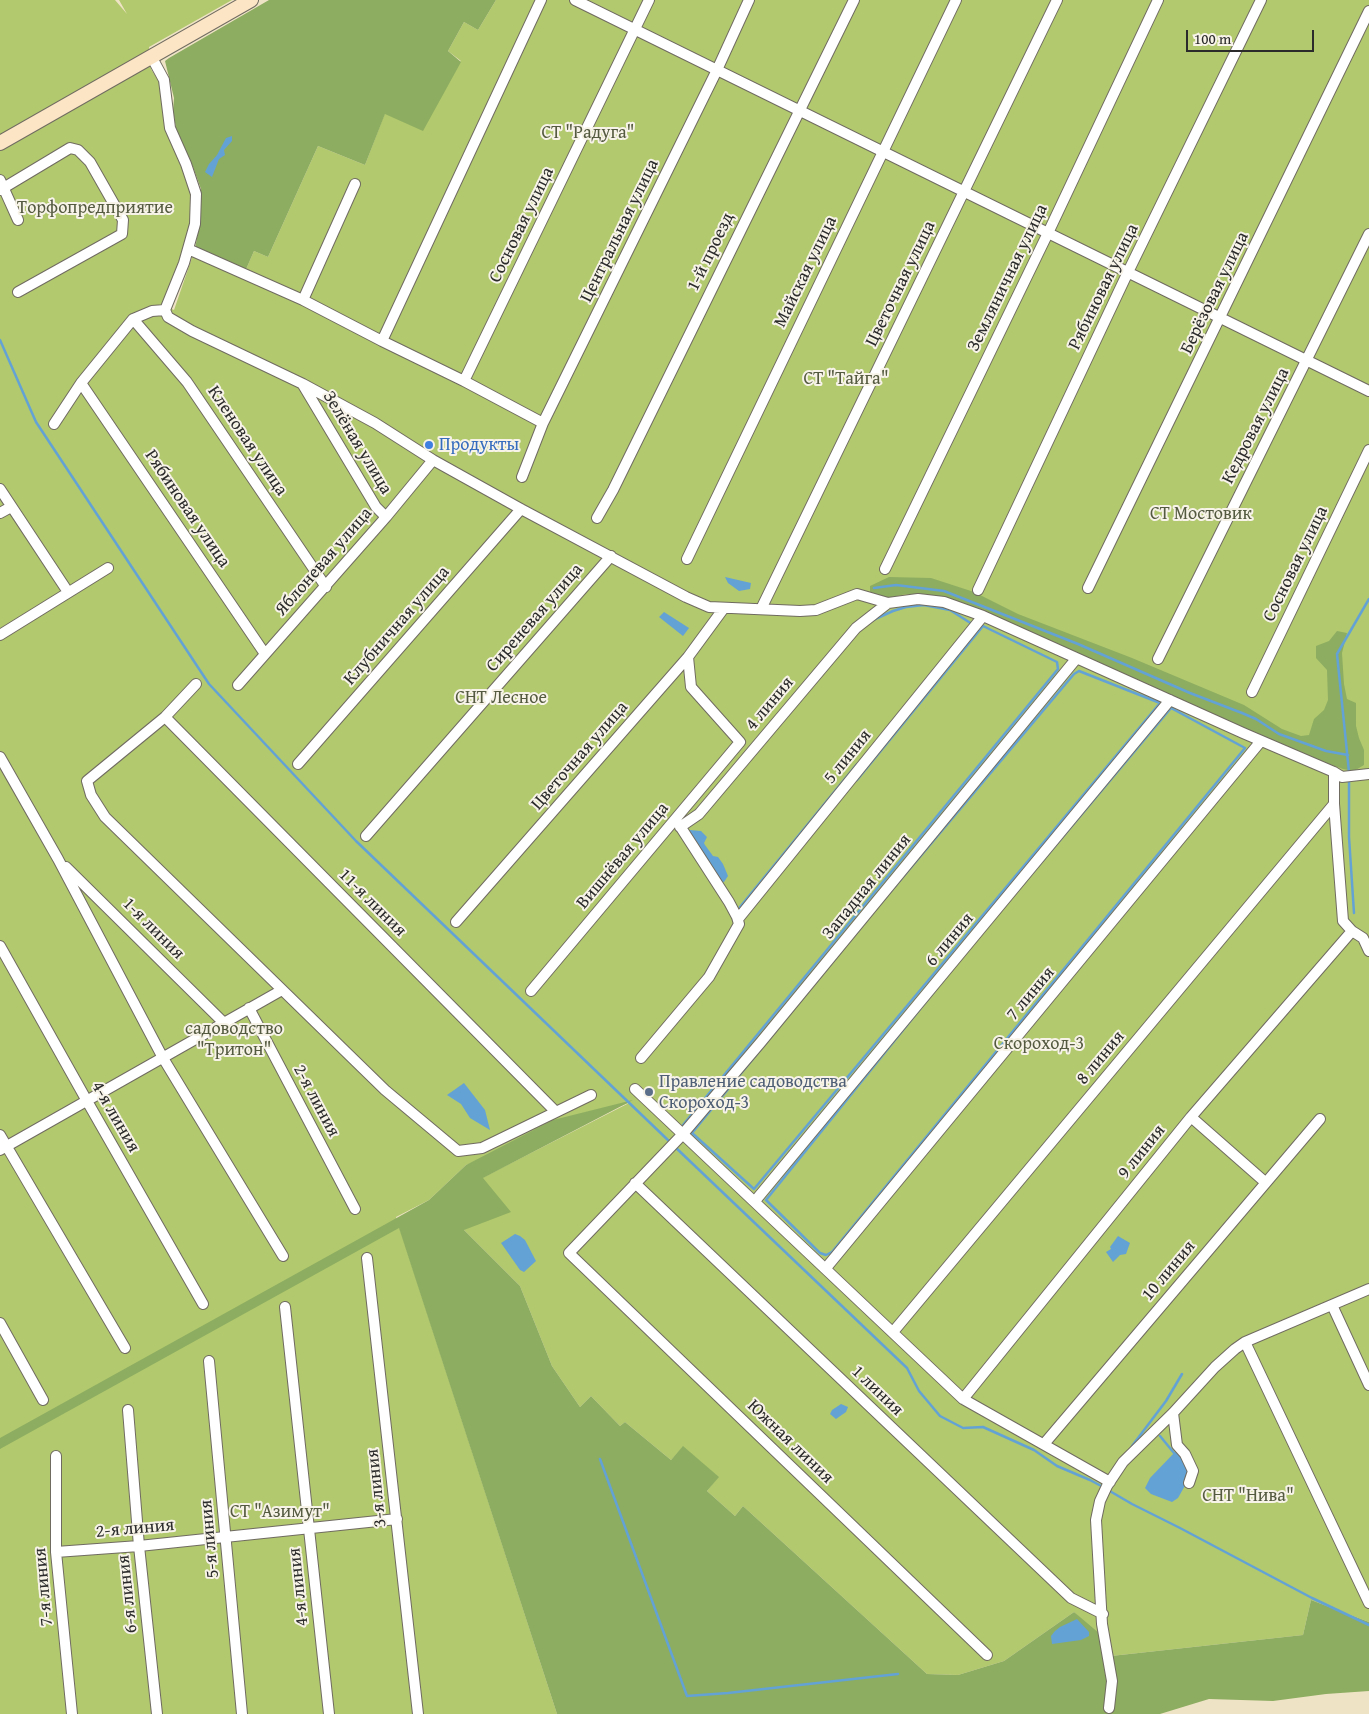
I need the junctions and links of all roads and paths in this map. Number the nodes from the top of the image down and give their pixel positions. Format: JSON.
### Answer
{"nodes":[{"id":1,"x":251,"y":0,"type":"edge"},
{"id":2,"x":541,"y":0,"type":"edge"},
{"id":3,"x":575,"y":0,"type":"edge"},
{"id":4,"x":649,"y":0,"type":"edge"},
{"id":5,"x":749,"y":0,"type":"edge"},
{"id":6,"x":854,"y":0,"type":"edge"},
{"id":7,"x":956,"y":0,"type":"edge"},
{"id":8,"x":1057,"y":0,"type":"edge"},
{"id":9,"x":1158,"y":0,"type":"edge"},
{"id":10,"x":1261,"y":0,"type":"edge"},
{"id":11,"x":1369,"y":11,"type":"edge"},
{"id":12,"x":635,"y":30,"type":"junction"},
{"id":13,"x":151,"y":56,"type":"junction"},
{"id":14,"x":717,"y":70,"type":"junction"},
{"id":15,"x":799,"y":110,"type":"junction"},
{"id":16,"x":0,"y":143,"type":"edge"},
{"id":17,"x":882,"y":151,"type":"junction"},
{"id":18,"x":355,"y":184,"type":"dead end"},
{"id":19,"x":1,"y":186,"type":"edge"},
{"id":20,"x":964,"y":192,"type":"junction"},
{"id":21,"x":18,"y":220,"type":"dead end"},
{"id":22,"x":1048,"y":233,"type":"junction"},
{"id":23,"x":1369,"y":234,"type":"edge"},
{"id":24,"x":188,"y":249,"type":"junction"},
{"id":25,"x":1128,"y":272,"type":"junction"},
{"id":26,"x":18,"y":292,"type":"dead end"},
{"id":27,"x":303,"y":300,"type":"junction"},
{"id":28,"x":165,"y":310,"type":"junction"},
{"id":29,"x":1221,"y":318,"type":"junction"},
{"id":30,"x":133,"y":319,"type":"junction"},
{"id":31,"x":382,"y":341,"type":"junction"},
{"id":32,"x":1307,"y":360,"type":"junction"},
{"id":33,"x":464,"y":381,"type":"junction"},
{"id":34,"x":81,"y":383,"type":"junction"},
{"id":35,"x":303,"y":384,"type":"junction"},
{"id":36,"x":1369,"y":391,"type":"edge"},
{"id":37,"x":543,"y":423,"type":"junction"},
{"id":38,"x":54,"y":424,"type":"dead end"},
{"id":39,"x":1369,"y":450,"type":"edge"},
{"id":40,"x":433,"y":460,"type":"junction"},
{"id":41,"x":522,"y":477,"type":"dead end"},
{"id":42,"x":0,"y":489,"type":"edge"},
{"id":43,"x":11,"y":507,"type":"junction"},
{"id":44,"x":521,"y":509,"type":"junction"},
{"id":45,"x":0,"y":513,"type":"edge"},
{"id":46,"x":386,"y":517,"type":"junction"},
{"id":47,"x":597,"y":518,"type":"dead end"},
{"id":48,"x":610,"y":556,"type":"junction"},
{"id":49,"x":687,"y":559,"type":"dead end"},
{"id":50,"x":108,"y":568,"type":"dead end"},
{"id":51,"x":885,"y":569,"type":"dead end"},
{"id":52,"x":326,"y":586,"type":"junction"},
{"id":53,"x":1088,"y":588,"type":"dead end"},
{"id":54,"x":978,"y":590,"type":"dead end"},
{"id":55,"x":68,"y":592,"type":"junction"},
{"id":56,"x":888,"y":603,"type":"junction"},
{"id":57,"x":724,"y":608,"type":"junction"},
{"id":58,"x":760,"y":609,"type":"junction"},
{"id":59,"x":983,"y":616,"type":"junction"},
{"id":60,"x":0,"y":636,"type":"edge"},
{"id":61,"x":265,"y":654,"type":"junction"},
{"id":62,"x":688,"y":657,"type":"junction"},
{"id":63,"x":1076,"y":659,"type":"junction"},
{"id":64,"x":1158,"y":659,"type":"dead end"},
{"id":65,"x":196,"y":684,"type":"dead end"},
{"id":66,"x":238,"y":685,"type":"dead end"},
{"id":67,"x":1252,"y":692,"type":"dead end"},
{"id":68,"x":1170,"y":700,"type":"junction"},
{"id":69,"x":165,"y":717,"type":"junction"},
{"id":70,"x":1261,"y":741,"type":"junction"},
{"id":71,"x":0,"y":757,"type":"edge"},
{"id":72,"x":298,"y":764,"type":"dead end"},
{"id":73,"x":1334,"y":772,"type":"junction"},
{"id":74,"x":1369,"y":774,"type":"edge"},
{"id":75,"x":1334,"y":804,"type":"junction"},
{"id":76,"x":678,"y":822,"type":"junction"},
{"id":77,"x":366,"y":836,"type":"dead end"},
{"id":78,"x":58,"y":859,"type":"junction"},
{"id":79,"x":738,"y":919,"type":"junction"},
{"id":80,"x":456,"y":922,"type":"dead end"},
{"id":81,"x":1352,"y":931,"type":"junction"},
{"id":82,"x":0,"y":946,"type":"edge"},
{"id":83,"x":1369,"y":951,"type":"edge"},
{"id":84,"x":282,"y":990,"type":"junction"},
{"id":85,"x":531,"y":991,"type":"dead end"},
{"id":86,"x":249,"y":1008,"type":"junction"},
{"id":87,"x":224,"y":1023,"type":"junction"},
{"id":88,"x":162,"y":1058,"type":"junction"},
{"id":89,"x":641,"y":1058,"type":"dead end"},
{"id":90,"x":635,"y":1089,"type":"dead end"},
{"id":91,"x":591,"y":1095,"type":"dead end"},
{"id":92,"x":86,"y":1101,"type":"junction"},
{"id":93,"x":556,"y":1112,"type":"junction"},
{"id":94,"x":1191,"y":1117,"type":"junction"},
{"id":95,"x":1320,"y":1119,"type":"dead end"},
{"id":96,"x":0,"y":1135,"type":"edge"},
{"id":97,"x":675,"y":1141,"type":"junction"},
{"id":98,"x":3,"y":1149,"type":"edge"},
{"id":99,"x":1265,"y":1182,"type":"junction"},
{"id":100,"x":635,"y":1183,"type":"junction"},
{"id":101,"x":755,"y":1201,"type":"junction"},
{"id":102,"x":355,"y":1209,"type":"dead end"},
{"id":103,"x":569,"y":1253,"type":"joint"},
{"id":104,"x":283,"y":1256,"type":"dead end"},
{"id":105,"x":367,"y":1258,"type":"dead end"},
{"id":106,"x":826,"y":1268,"type":"junction"},
{"id":107,"x":1369,"y":1289,"type":"edge"},
{"id":108,"x":203,"y":1304,"type":"dead end"},
{"id":109,"x":1332,"y":1305,"type":"junction"},
{"id":110,"x":285,"y":1307,"type":"dead end"},
{"id":111,"x":0,"y":1323,"type":"edge"},
{"id":112,"x":894,"y":1332,"type":"junction"},
{"id":113,"x":1245,"y":1342,"type":"junction"},
{"id":114,"x":125,"y":1348,"type":"dead end"},
{"id":115,"x":209,"y":1361,"type":"dead end"},
{"id":116,"x":1369,"y":1385,"type":"edge"},
{"id":117,"x":963,"y":1398,"type":"junction"},
{"id":118,"x":43,"y":1400,"type":"dead end"},
{"id":119,"x":128,"y":1410,"type":"dead end"},
{"id":120,"x":1172,"y":1413,"type":"junction"},
{"id":121,"x":1044,"y":1444,"type":"junction"},
{"id":122,"x":56,"y":1456,"type":"dead end"},
{"id":123,"x":1190,"y":1483,"type":"dead end"},
{"id":124,"x":1107,"y":1484,"type":"junction"},
{"id":125,"x":396,"y":1519,"type":"junction"},
{"id":126,"x":309,"y":1528,"type":"junction"},
{"id":127,"x":226,"y":1536,"type":"junction"},
{"id":128,"x":140,"y":1546,"type":"junction"},
{"id":129,"x":56,"y":1552,"type":"junction"},
{"id":130,"x":1369,"y":1603,"type":"edge"},
{"id":131,"x":1103,"y":1614,"type":"junction"},
{"id":132,"x":987,"y":1655,"type":"dead end"},
{"id":133,"x":1109,"y":1708,"type":"dead end"},
{"id":134,"x":72,"y":1714,"type":"edge"},
{"id":135,"x":157,"y":1714,"type":"edge"},
{"id":136,"x":242,"y":1714,"type":"edge"},
{"id":137,"x":329,"y":1714,"type":"edge"},
{"id":138,"x":418,"y":1714,"type":"edge"}],
"edges":[{"from":1,"to":13,"type":"main road"},
{"from":2,"to":31,"type":"street"},
{"from":3,"to":12,"type":"street"},
{"from":4,"to":12,"type":"street","name":"Сосновая улица"},
{"from":5,"to":14,"type":"street","name":"Центральная улица"},
{"from":6,"to":15,"type":"street","name":"1-й проезд"},
{"from":7,"to":17,"type":"street","name":"Майская улица"},
{"from":8,"to":20,"type":"street","name":"Цветочная улица"},
{"from":9,"to":22,"type":"street","name":"Земляничная улица"},
{"from":10,"to":25,"type":"street","name":"Рябиновая улица"},
{"from":11,"to":29,"type":"street","name":"Берёзовая улица"},
{"from":12,"to":14,"type":"street"},
{"from":12,"to":33,"type":"street","name":"Сосновая улица"},
{"from":13,"to":16,"type":"main road"},
{"from":13,"to":24,"type":"street"},
{"from":14,"to":15,"type":"street"},
{"from":14,"to":37,"type":"street","name":"Центральная улица"},
{"from":15,"to":17,"type":"street"},
{"from":15,"to":47,"type":"street","name":"1-й проезд"},
{"from":17,"to":20,"type":"street"},
{"from":17,"to":49,"type":"street","name":"Майская улица"},
{"from":18,"to":27,"type":"street"},
{"from":19,"to":21,"type":"street"},
{"from":19,"to":26,"type":"street"},
{"from":20,"to":22,"type":"street"},
{"from":20,"to":58,"type":"street","name":"Цветочная улица"},
{"from":22,"to":25,"type":"street"},
{"from":22,"to":51,"type":"street","name":"Земляничная улица"},
{"from":23,"to":32,"type":"street","name":"Кедровая улица"},
{"from":24,"to":27,"type":"street"},
{"from":24,"to":28,"type":"street"},
{"from":25,"to":29,"type":"street"},
{"from":25,"to":54,"type":"street","name":"Рябиновая улица"},
{"from":27,"to":31,"type":"street"},
{"from":28,"to":30,"type":"street"},
{"from":28,"to":35,"type":"street"},
{"from":29,"to":32,"type":"street"},
{"from":29,"to":53,"type":"street","name":"Берёзовая улица"},
{"from":30,"to":34,"type":"street"},
{"from":30,"to":52,"type":"street","name":"Кленовая улица"},
{"from":31,"to":33,"type":"street"},
{"from":32,"to":36,"type":"street"},
{"from":32,"to":64,"type":"street","name":"Кедровая улица"},
{"from":33,"to":37,"type":"street"},
{"from":34,"to":38,"type":"street"},
{"from":34,"to":61,"type":"street","name":"Рябиновая улица"},
{"from":35,"to":40,"type":"street"},
{"from":35,"to":46,"type":"street","name":"Зелёная улица"},
{"from":37,"to":41,"type":"street","name":"Центральная улица"},
{"from":39,"to":67,"type":"street","name":"Сосновая улица"},
{"from":40,"to":44,"type":"street"},
{"from":40,"to":46,"type":"street","name":"Яблоневая улица"},
{"from":42,"to":43,"type":"street"},
{"from":43,"to":45,"type":"street"},
{"from":43,"to":55,"type":"street"},
{"from":44,"to":48,"type":"street"},
{"from":44,"to":72,"type":"street","name":"Клубничная улица"},
{"from":46,"to":52,"type":"street","name":"Яблоневая улица"},
{"from":48,"to":57,"type":"street"},
{"from":48,"to":77,"type":"street","name":"Сиреневая улица"},
{"from":50,"to":55,"type":"street"},
{"from":52,"to":61,"type":"street","name":"Яблоневая улица"},
{"from":55,"to":60,"type":"street"},
{"from":56,"to":58,"type":"street"},
{"from":56,"to":59,"type":"street"},
{"from":56,"to":76,"type":"street","name":"4 линия"},
{"from":57,"to":58,"type":"street"},
{"from":57,"to":62,"type":"street","name":"Цветочная улица"},
{"from":59,"to":63,"type":"street"},
{"from":59,"to":79,"type":"street","name":"5 линия"},
{"from":61,"to":66,"type":"street","name":"Яблоневая улица"},
{"from":62,"to":76,"type":"street","name":"Вишнёвая улица"},
{"from":62,"to":80,"type":"street","name":"Цветочная улица"},
{"from":63,"to":68,"type":"street"},
{"from":63,"to":97,"type":"street","name":"Западная линия"},
{"from":65,"to":69,"type":"street"},
{"from":68,"to":70,"type":"street"},
{"from":68,"to":101,"type":"street","name":"6 линия"},
{"from":69,"to":84,"type":"street"},
{"from":69,"to":93,"type":"street","name":"11-я линия"},
{"from":70,"to":73,"type":"street"},
{"from":70,"to":106,"type":"street","name":"7 линия"},
{"from":71,"to":78,"type":"street"},
{"from":73,"to":74,"type":"street"},
{"from":73,"to":75,"type":"street"},
{"from":75,"to":81,"type":"street"},
{"from":75,"to":112,"type":"street","name":"8 линия"},
{"from":76,"to":79,"type":"street"},
{"from":76,"to":85,"type":"street","name":"Вишнёвая улица"},
{"from":78,"to":87,"type":"street","name":"1-я линия"},
{"from":78,"to":88,"type":"street"},
{"from":79,"to":89,"type":"street","name":"5 линия"},
{"from":81,"to":83,"type":"street"},
{"from":81,"to":94,"type":"street","name":"9 линия"},
{"from":82,"to":92,"type":"street","name":"4-я линия"},
{"from":84,"to":86,"type":"street"},
{"from":84,"to":93,"type":"street"},
{"from":86,"to":87,"type":"street"},
{"from":86,"to":102,"type":"street","name":"2-я линия"},
{"from":87,"to":88,"type":"street"},
{"from":88,"to":92,"type":"street"},
{"from":88,"to":104,"type":"street"},
{"from":90,"to":97,"type":"street"},
{"from":91,"to":93,"type":"street"},
{"from":92,"to":98,"type":"street"},
{"from":92,"to":108,"type":"street","name":"4-я линия"},
{"from":94,"to":99,"type":"street"},
{"from":94,"to":117,"type":"street","name":"9 линия"},
{"from":95,"to":99,"type":"street","name":"10 линия"},
{"from":96,"to":98,"type":"street"},
{"from":97,"to":100,"type":"street","name":"Западная линия"},
{"from":97,"to":101,"type":"street"},
{"from":98,"to":114,"type":"street"},
{"from":99,"to":121,"type":"street","name":"10 линия"},
{"from":100,"to":103,"type":"street","name":"Западная линия"},
{"from":100,"to":131,"type":"street","name":"1 линия"},
{"from":101,"to":106,"type":"street"},
{"from":103,"to":132,"type":"street","name":"Южная линия"},
{"from":105,"to":125,"type":"street","name":"3-я линия"},
{"from":106,"to":112,"type":"street"},
{"from":107,"to":109,"type":"street"},
{"from":109,"to":113,"type":"street"},
{"from":109,"to":116,"type":"street"},
{"from":110,"to":126,"type":"street","name":"4-я линия"},
{"from":111,"to":118,"type":"street"},
{"from":112,"to":117,"type":"street"},
{"from":113,"to":120,"type":"street"},
{"from":113,"to":130,"type":"street"},
{"from":115,"to":127,"type":"street","name":"5-я линия"},
{"from":117,"to":121,"type":"street"},
{"from":119,"to":128,"type":"street","name":"6-я линия"},
{"from":120,"to":123,"type":"street"},
{"from":120,"to":124,"type":"street"},
{"from":121,"to":124,"type":"street"},
{"from":122,"to":129,"type":"street","name":"7-я линия"},
{"from":124,"to":131,"type":"street"},
{"from":125,"to":126,"type":"street","name":"2-я линия"},
{"from":125,"to":138,"type":"street","name":"3-я линия"},
{"from":126,"to":127,"type":"street","name":"2-я линия"},
{"from":126,"to":137,"type":"street","name":"4-я линия"},
{"from":127,"to":128,"type":"street","name":"2-я линия"},
{"from":127,"to":136,"type":"street","name":"5-я линия"},
{"from":128,"to":129,"type":"street","name":"2-я линия"},
{"from":128,"to":135,"type":"street","name":"6-я линия"},
{"from":129,"to":134,"type":"street","name":"7-я линия"},
{"from":131,"to":133,"type":"street"}]}
